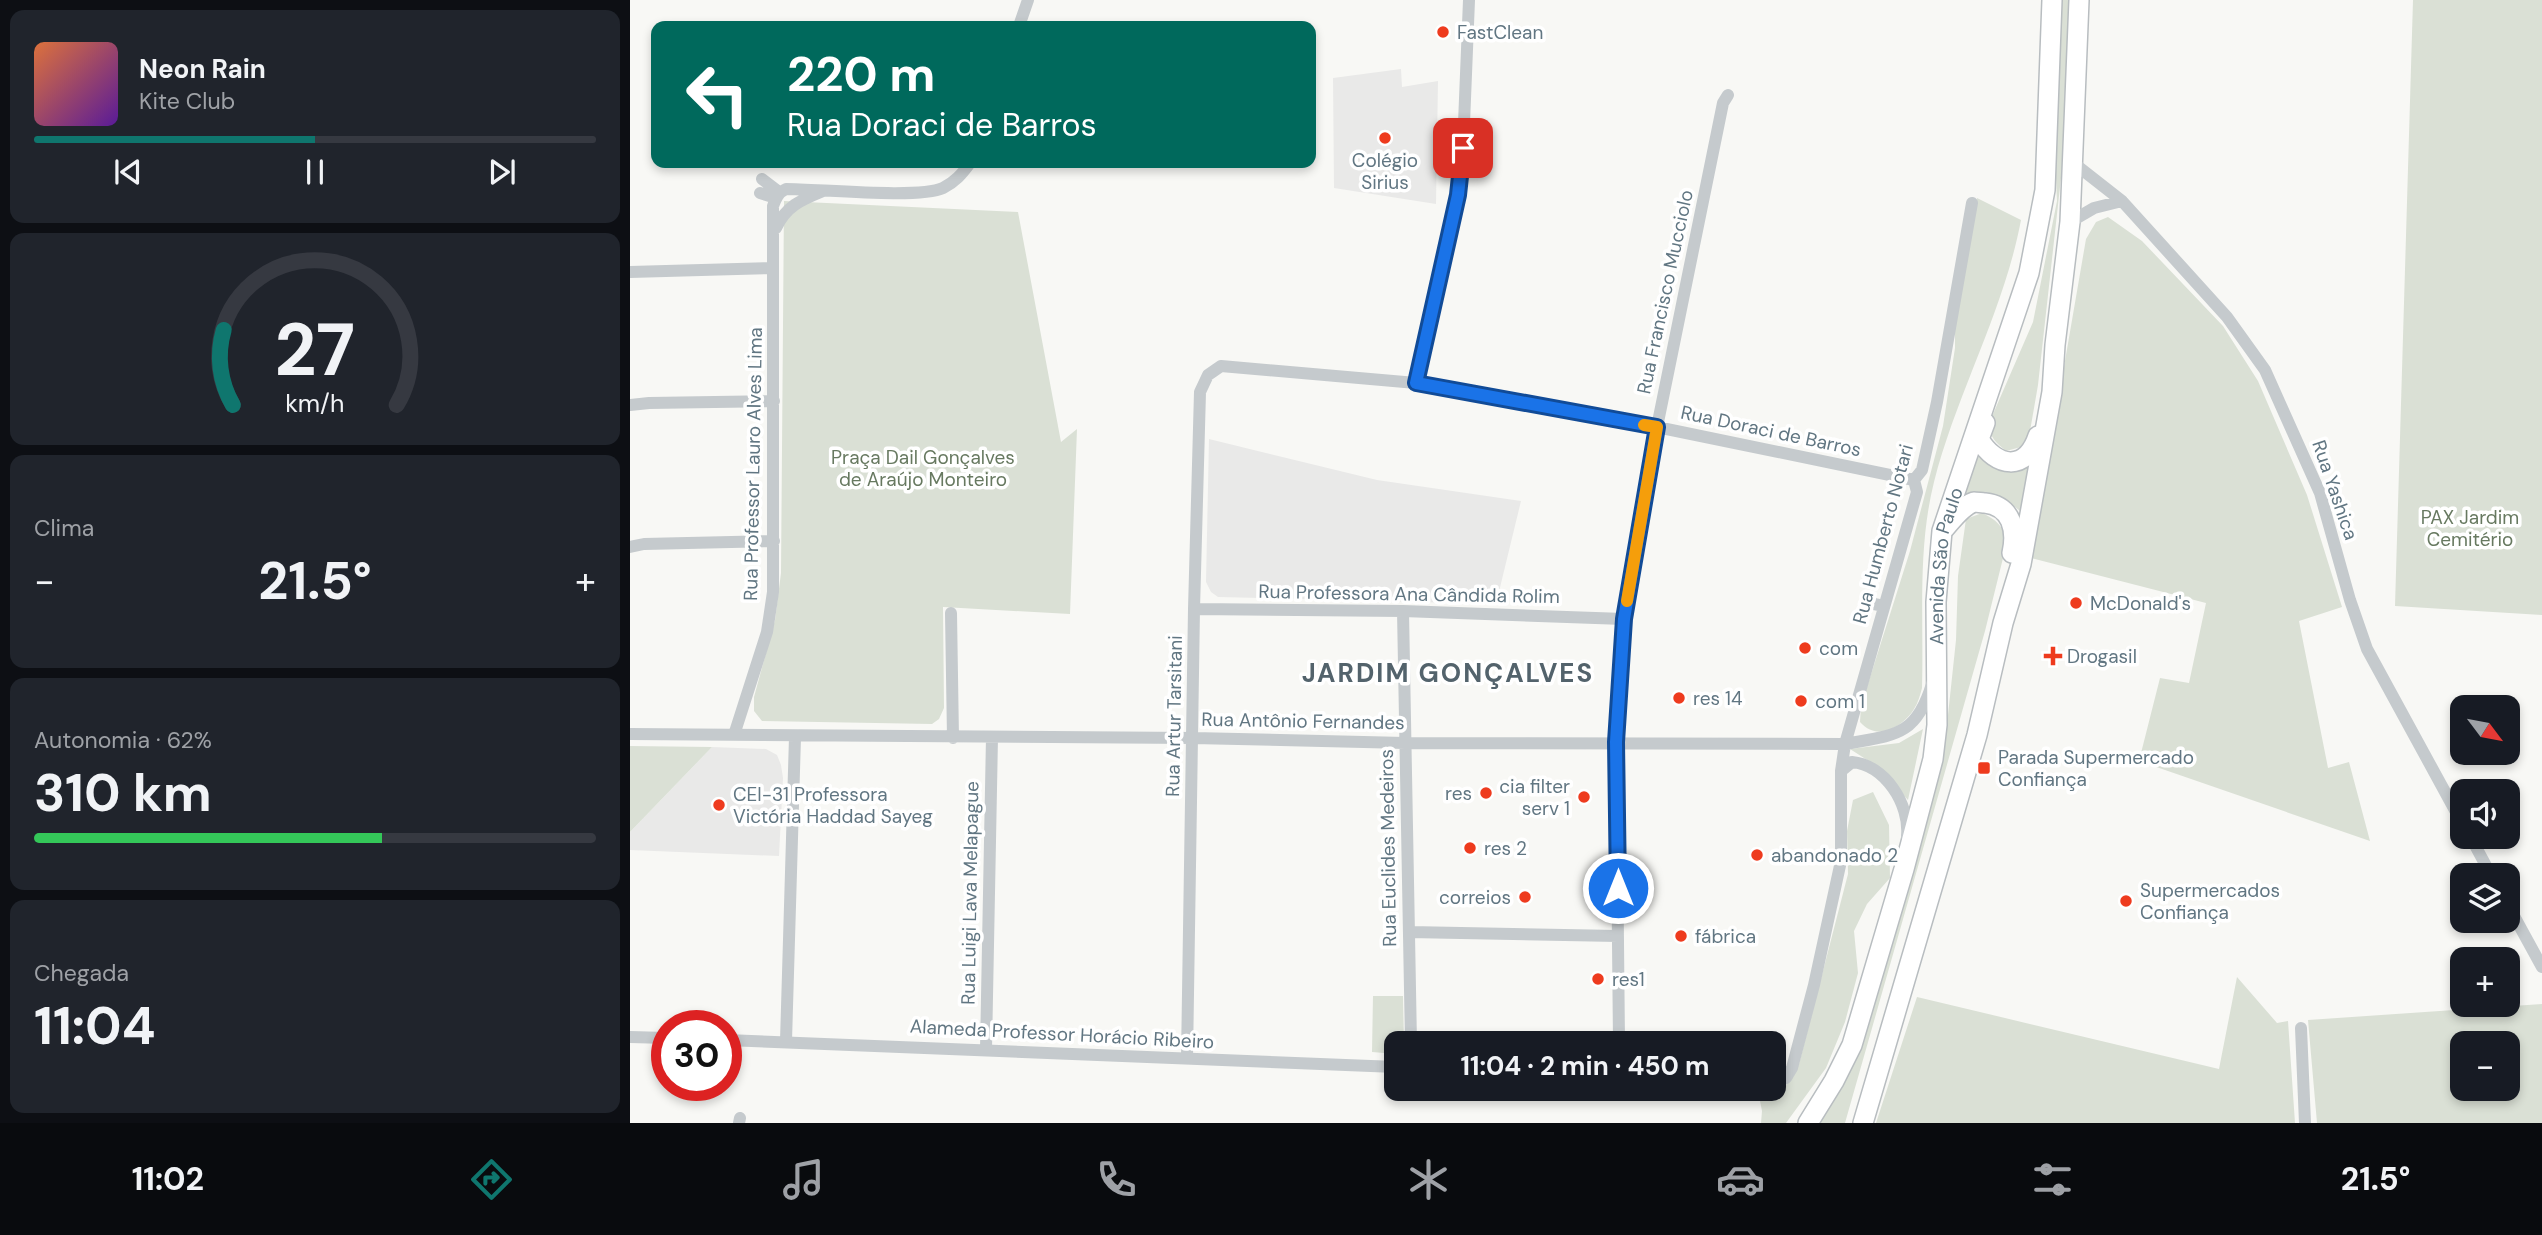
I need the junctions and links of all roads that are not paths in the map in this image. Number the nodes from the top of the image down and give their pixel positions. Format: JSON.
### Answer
{"nodes":[{"id":1,"x":1028,"y":0,"type":"edge"},
{"id":2,"x":1469,"y":0,"type":"edge"},
{"id":3,"x":2052,"y":0,"type":"edge"},
{"id":4,"x":2079,"y":0,"type":"edge"},
{"id":5,"x":1021,"y":21,"type":"edge"},
{"id":6,"x":1728,"y":96,"type":"dead end"},
{"id":7,"x":2071,"y":161,"type":"junction"},
{"id":8,"x":966,"y":168,"type":"edge"},
{"id":9,"x":762,"y":179,"type":"dead end"},
{"id":10,"x":827,"y":189,"type":"junction"},
{"id":11,"x":760,"y":193,"type":"dead end"},
{"id":12,"x":777,"y":195,"type":"junction"},
{"id":13,"x":2122,"y":201,"type":"junction"},
{"id":14,"x":1972,"y":203,"type":"dead end"},
{"id":15,"x":2070,"y":222,"type":"junction"},
{"id":16,"x":774,"y":231,"type":"junction"},
{"id":17,"x":773,"y":268,"type":"junction"},
{"id":18,"x":630,"y":272,"type":"edge"},
{"id":19,"x":2029,"y":273,"type":"junction"},
{"id":20,"x":1208,"y":375,"type":"joint"},
{"id":21,"x":1416,"y":383,"type":"junction"},
{"id":22,"x":2052,"y":393,"type":"junction"},
{"id":23,"x":774,"y":401,"type":"junction"},
{"id":24,"x":630,"y":405,"type":"edge"},
{"id":25,"x":1657,"y":427,"type":"junction"},
{"id":26,"x":1914,"y":480,"type":"junction"},
{"id":27,"x":1942,"y":531,"type":"junction"},
{"id":28,"x":774,"y":541,"type":"junction"},
{"id":29,"x":630,"y":547,"type":"edge"},
{"id":30,"x":1869,"y":603,"type":"dead end"},
{"id":31,"x":1884,"y":606,"type":"junction"},
{"id":32,"x":1194,"y":609,"type":"junction"},
{"id":33,"x":1403,"y":611,"type":"junction"},
{"id":34,"x":951,"y":613,"type":"dead end"},
{"id":35,"x":1624,"y":619,"type":"junction"},
{"id":36,"x":1936,"y":670,"type":"junction"},
{"id":37,"x":1989,"y":684,"type":"junction"},
{"id":38,"x":630,"y":734,"type":"edge"},
{"id":39,"x":734,"y":735,"type":"junction"},
{"id":40,"x":795,"y":737,"type":"junction"},
{"id":41,"x":992,"y":737,"type":"junction"},
{"id":42,"x":953,"y":738,"type":"junction"},
{"id":43,"x":1193,"y":738,"type":"junction"},
{"id":44,"x":1616,"y":742,"type":"junction"},
{"id":45,"x":1405,"y":743,"type":"junction"},
{"id":46,"x":1845,"y":744,"type":"junction"},
{"id":47,"x":1841,"y":771,"type":"junction"},
{"id":48,"x":2450,"y":801,"type":"edge"},
{"id":49,"x":1904,"y":869,"type":"junction"},
{"id":50,"x":2520,"y":927,"type":"edge"},
{"id":51,"x":1409,"y":932,"type":"junction"},
{"id":52,"x":1618,"y":936,"type":"junction"},
{"id":53,"x":2542,"y":967,"type":"edge"},
{"id":54,"x":2301,"y":1028,"type":"dead end"},
{"id":55,"x":1411,"y":1031,"type":"edge"},
{"id":56,"x":1619,"y":1031,"type":"edge"},
{"id":57,"x":630,"y":1037,"type":"edge"},
{"id":58,"x":651,"y":1038,"type":"edge"},
{"id":59,"x":742,"y":1040,"type":"edge"},
{"id":60,"x":786,"y":1041,"type":"junction"},
{"id":61,"x":986,"y":1049,"type":"junction"},
{"id":62,"x":1187,"y":1058,"type":"junction"},
{"id":63,"x":1384,"y":1067,"type":"edge"},
{"id":64,"x":1786,"y":1074,"type":"edge"},
{"id":65,"x":1808,"y":1123,"type":"edge"},
{"id":66,"x":1863,"y":1123,"type":"edge"},
{"id":67,"x":2305,"y":1123,"type":"edge"}],
"edges":[{"from":1,"to":5,"type":"street"},
{"from":2,"to":21,"type":"street"},
{"from":3,"to":19,"type":"main road","name":"Avenida São Paulo"},
{"from":4,"to":7,"type":"main road"},
{"from":6,"to":25,"type":"street","name":"Rua Francisco Mucciolo"},
{"from":7,"to":13,"type":"street","name":"Rua Yashica"},
{"from":7,"to":15,"type":"main road"},
{"from":8,"to":10,"type":"street"},
{"from":9,"to":12,"type":"street"},
{"from":10,"to":12,"type":"street"},
{"from":10,"to":16,"type":"street"},
{"from":11,"to":12,"type":"street"},
{"from":12,"to":16,"type":"street","name":"Rua Professor Lauro Alves Lima"},
{"from":13,"to":15,"type":"street"},
{"from":13,"to":48,"type":"street","name":"Rua Yashica"},
{"from":14,"to":26,"type":"street","name":"Rua Humberto Notari"},
{"from":15,"to":22,"type":"main road"},
{"from":16,"to":17,"type":"street","name":"Rua Professor Lauro Alves Lima"},
{"from":17,"to":18,"type":"street"},
{"from":17,"to":23,"type":"street","name":"Rua Professor Lauro Alves Lima"},
{"from":19,"to":22,"type":"main road"},
{"from":19,"to":27,"type":"main road","name":"Avenida São Paulo"},
{"from":20,"to":21,"type":"street","name":"Rua Doraci de Barros"},
{"from":20,"to":32,"type":"street","name":"Rua Artur Tarsitani"},
{"from":21,"to":25,"type":"street","name":"Rua Doraci de Barros"},
{"from":22,"to":37,"type":"main road"},
{"from":23,"to":24,"type":"street"},
{"from":23,"to":28,"type":"street","name":"Rua Professor Lauro Alves Lima"},
{"from":25,"to":26,"type":"street","name":"Rua Doraci de Barros"},
{"from":25,"to":35,"type":"street","name":"Rua Francisco Mucciolo"},
{"from":26,"to":31,"type":"street","name":"Rua Humberto Notari"},
{"from":27,"to":36,"type":"main road","name":"Avenida São Paulo"},
{"from":27,"to":37,"type":"main road"},
{"from":28,"to":29,"type":"street"},
{"from":28,"to":39,"type":"street","name":"Rua Professor Lauro Alves Lima"},
{"from":30,"to":31,"type":"street"},
{"from":31,"to":46,"type":"street","name":"Rua Humberto Notari"},
{"from":32,"to":33,"type":"street","name":"Rua Professora Ana Cândida Rolim"},
{"from":32,"to":43,"type":"street","name":"Rua Artur Tarsitani"},
{"from":33,"to":35,"type":"street","name":"Rua Professora Ana Cândida Rolim"},
{"from":33,"to":45,"type":"street","name":"Rua Euclides Medeiros"},
{"from":34,"to":42,"type":"street"},
{"from":35,"to":44,"type":"street","name":"Rua Francisco Mucciolo"},
{"from":36,"to":46,"type":"street","name":"Rua Antônio Fernandes"},
{"from":36,"to":49,"type":"main road","name":"Avenida São Paulo"},
{"from":37,"to":66,"type":"main road"},
{"from":38,"to":39,"type":"street","name":"Rua Antônio Fernandes"},
{"from":39,"to":40,"type":"street","name":"Rua Antônio Fernandes"},
{"from":40,"to":42,"type":"street","name":"Rua Antônio Fernandes"},
{"from":40,"to":60,"type":"street"},
{"from":41,"to":42,"type":"street","name":"Rua Antônio Fernandes"},
{"from":41,"to":43,"type":"street","name":"Rua Antônio Fernandes"},
{"from":41,"to":61,"type":"street","name":"Rua Luigi Lava Melapague"},
{"from":43,"to":45,"type":"street","name":"Rua Antônio Fernandes"},
{"from":43,"to":62,"type":"street","name":"Rua Artur Tarsitani"},
{"from":44,"to":45,"type":"street","name":"Rua Antônio Fernandes"},
{"from":44,"to":46,"type":"street","name":"Rua Antônio Fernandes"},
{"from":44,"to":52,"type":"street","name":"Rua Francisco Mucciolo"},
{"from":45,"to":51,"type":"street","name":"Rua Euclides Medeiros"},
{"from":46,"to":47,"type":"street","name":"Rua Humberto Notari"},
{"from":47,"to":49,"type":"street"},
{"from":47,"to":64,"type":"street","name":"Rua Humberto Notari"},
{"from":49,"to":65,"type":"main road","name":"Avenida São Paulo"},
{"from":50,"to":53,"type":"street"},
{"from":51,"to":52,"type":"street"},
{"from":51,"to":55,"type":"street","name":"Rua Euclides Medeiros"},
{"from":52,"to":56,"type":"street","name":"Rua Francisco Mucciolo"},
{"from":54,"to":67,"type":"street"},
{"from":57,"to":58,"type":"street"},
{"from":59,"to":60,"type":"street","name":"Alameda Professor Horácio Ribeiro"},
{"from":60,"to":61,"type":"street","name":"Alameda Professor Horácio Ribeiro"},
{"from":61,"to":62,"type":"street","name":"Alameda Professor Horácio Ribeiro"},
{"from":62,"to":63,"type":"street","name":"Alameda Professor Horácio Ribeiro"}]}
